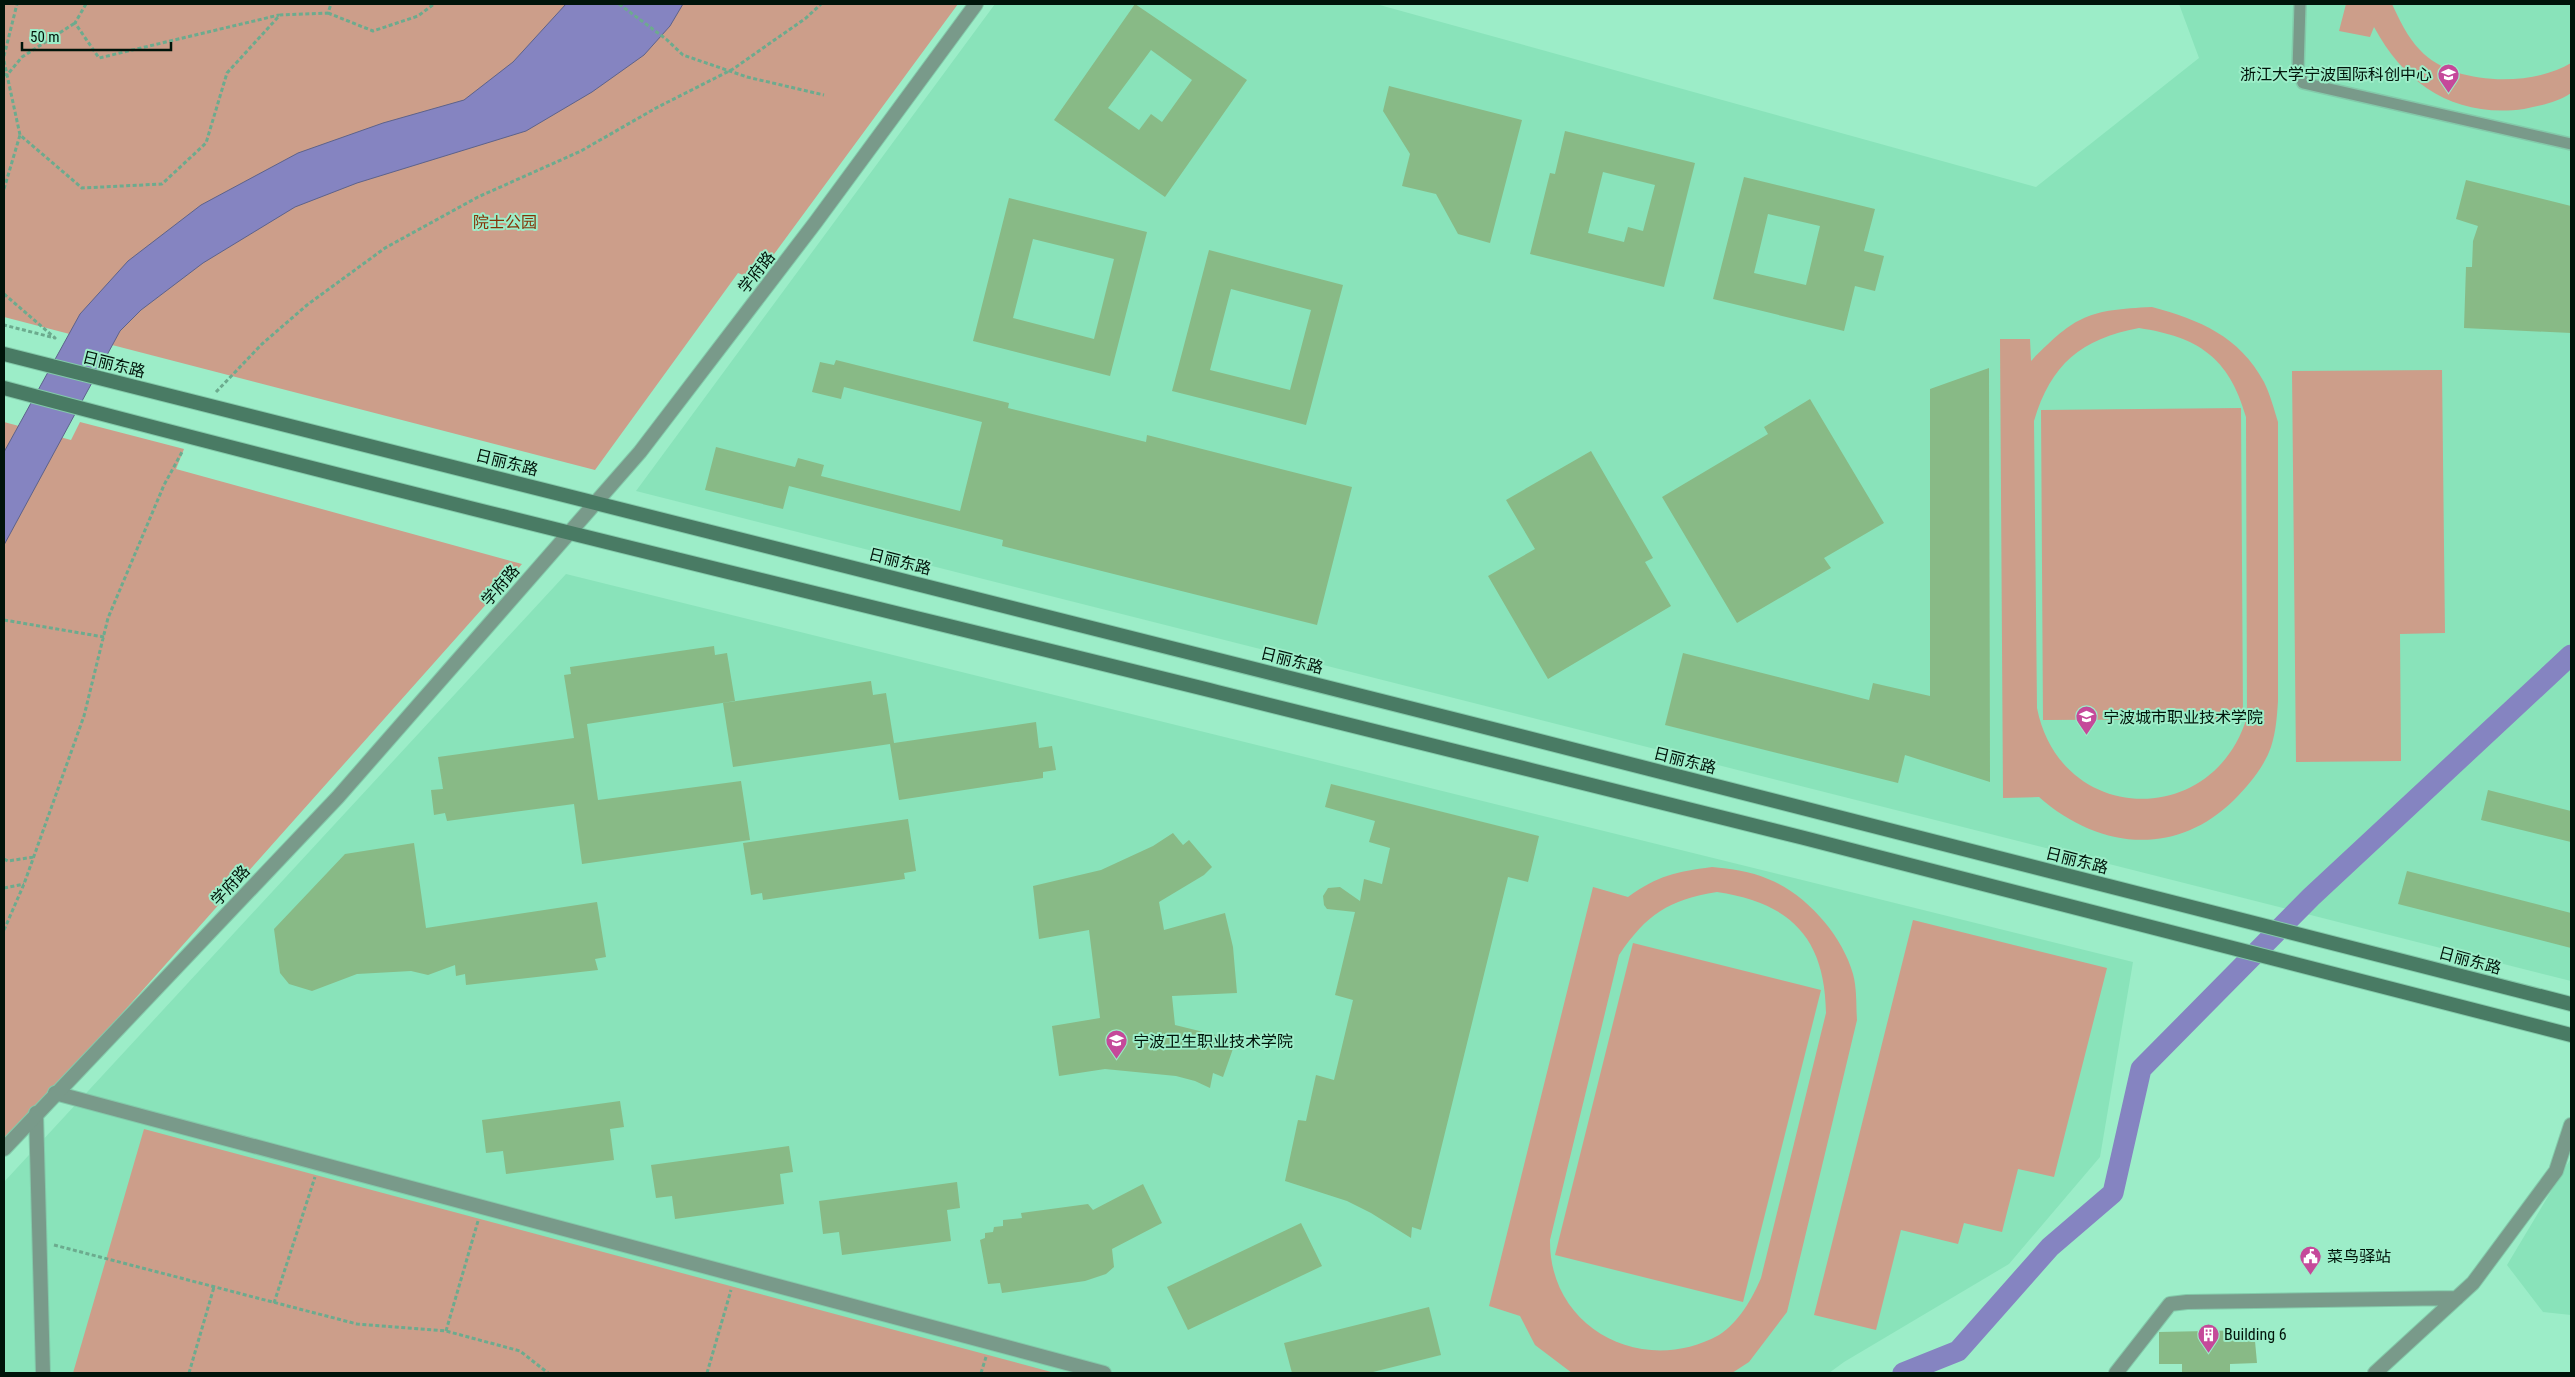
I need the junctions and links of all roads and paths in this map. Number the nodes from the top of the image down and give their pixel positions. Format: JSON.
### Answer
{"nodes":[{"id":1,"x":17,"y":4,"type":"edge"},
{"id":2,"x":86,"y":4,"type":"edge"},
{"id":3,"x":331,"y":4,"type":"edge"},
{"id":4,"x":434,"y":4,"type":"edge"},
{"id":5,"x":619,"y":4,"type":"edge"},
{"id":6,"x":821,"y":4,"type":"edge"},
{"id":7,"x":976,"y":4,"type":"edge"},
{"id":8,"x":2300,"y":4,"type":"edge"},
{"id":9,"x":328,"y":13,"type":"junction"},
{"id":10,"x":280,"y":15,"type":"junction"},
{"id":11,"x":75,"y":23,"type":"junction"},
{"id":12,"x":4,"y":56,"type":"edge"},
{"id":13,"x":4,"y":60,"type":"edge"},
{"id":14,"x":729,"y":70,"type":"junction"},
{"id":15,"x":5,"y":75,"type":"edge"},
{"id":16,"x":824,"y":95,"type":"dead end"},
{"id":17,"x":20,"y":135,"type":"junction"},
{"id":18,"x":2571,"y":144,"type":"edge"},
{"id":19,"x":4,"y":189,"type":"edge"},
{"id":20,"x":4,"y":294,"type":"edge"},
{"id":21,"x":4,"y":325,"type":"edge"},
{"id":22,"x":8,"y":355,"type":"edge"},
{"id":23,"x":4,"y":388,"type":"edge"},
{"id":24,"x":208,"y":406,"type":"junction"},
{"id":25,"x":191,"y":436,"type":"junction"},
{"id":26,"x":596,"y":502,"type":"junction"},
{"id":27,"x":570,"y":532,"type":"junction"},
{"id":28,"x":4,"y":620,"type":"edge"},
{"id":29,"x":104,"y":637,"type":"junction"},
{"id":30,"x":34,"y":857,"type":"junction"},
{"id":31,"x":4,"y":859,"type":"edge"},
{"id":32,"x":24,"y":884,"type":"junction"},
{"id":33,"x":4,"y":888,"type":"edge"},
{"id":34,"x":4,"y":930,"type":"edge"},
{"id":35,"x":2571,"y":1004,"type":"edge"},
{"id":36,"x":2571,"y":1034,"type":"edge"},
{"id":37,"x":55,"y":1093,"type":"junction"},
{"id":38,"x":36,"y":1114,"type":"junction"},
{"id":39,"x":2571,"y":1125,"type":"edge"},
{"id":40,"x":4,"y":1149,"type":"edge"},
{"id":41,"x":320,"y":1164,"type":"junction"},
{"id":42,"x":482,"y":1207,"type":"junction"},
{"id":43,"x":40,"y":1241,"type":"junction"},
{"id":44,"x":735,"y":1275,"type":"junction"},
{"id":45,"x":214,"y":1288,"type":"junction"},
{"id":46,"x":2457,"y":1298,"type":"junction"},
{"id":47,"x":274,"y":1303,"type":"junction"},
{"id":48,"x":446,"y":1331,"type":"junction"},
{"id":49,"x":43,"y":1373,"type":"edge"},
{"id":50,"x":188,"y":1373,"type":"edge"},
{"id":51,"x":548,"y":1373,"type":"edge"},
{"id":52,"x":707,"y":1373,"type":"edge"},
{"id":53,"x":1104,"y":1373,"type":"edge"},
{"id":54,"x":2116,"y":1373,"type":"edge"},
{"id":55,"x":2375,"y":1373,"type":"edge"}],
"edges":[{"from":1,"to":12,"type":"path"},
{"from":2,"to":11,"type":"path"},
{"from":3,"to":9,"type":"path"},
{"from":4,"to":9,"type":"path"},
{"from":5,"to":14,"type":"path"},
{"from":6,"to":14,"type":"path"},
{"from":7,"to":26,"type":"street","name":"学府路"},
{"from":8,"to":18,"type":"lane"},
{"from":9,"to":10,"type":"path"},
{"from":10,"to":11,"type":"path"},
{"from":10,"to":17,"type":"path"},
{"from":11,"to":15,"type":"path"},
{"from":13,"to":15,"type":"path"},
{"from":14,"to":16,"type":"path"},
{"from":14,"to":24,"type":"path"},
{"from":15,"to":17,"type":"path"},
{"from":17,"to":19,"type":"path"},
{"from":20,"to":21,"type":"path"},
{"from":22,"to":24,"type":"main road","name":"日丽东路"},
{"from":23,"to":25,"type":"main road"},
{"from":24,"to":26,"type":"main road","name":"日丽东路"},
{"from":25,"to":27,"type":"main road"},
{"from":25,"to":29,"type":"path"},
{"from":26,"to":27,"type":"street","name":"学府路"},
{"from":26,"to":35,"type":"main road","name":"日丽东路"},
{"from":27,"to":36,"type":"main road"},
{"from":27,"to":37,"type":"street","name":"学府路"},
{"from":28,"to":29,"type":"path"},
{"from":29,"to":30,"type":"path"},
{"from":30,"to":31,"type":"path"},
{"from":30,"to":32,"type":"path"},
{"from":32,"to":33,"type":"path"},
{"from":32,"to":34,"type":"path"},
{"from":37,"to":38,"type":"street","name":"学府路"},
{"from":37,"to":41,"type":"street"},
{"from":38,"to":40,"type":"street","name":"学府路"},
{"from":38,"to":43,"type":"street"},
{"from":39,"to":46,"type":"street"},
{"from":41,"to":42,"type":"street"},
{"from":41,"to":47,"type":"path"},
{"from":42,"to":44,"type":"street"},
{"from":42,"to":48,"type":"path"},
{"from":43,"to":45,"type":"path"},
{"from":43,"to":49,"type":"street"},
{"from":44,"to":52,"type":"path"},
{"from":44,"to":53,"type":"street"},
{"from":45,"to":47,"type":"path"},
{"from":45,"to":50,"type":"path"},
{"from":46,"to":54,"type":"street"},
{"from":46,"to":55,"type":"street"},
{"from":47,"to":48,"type":"path"},
{"from":48,"to":51,"type":"path"}]}
